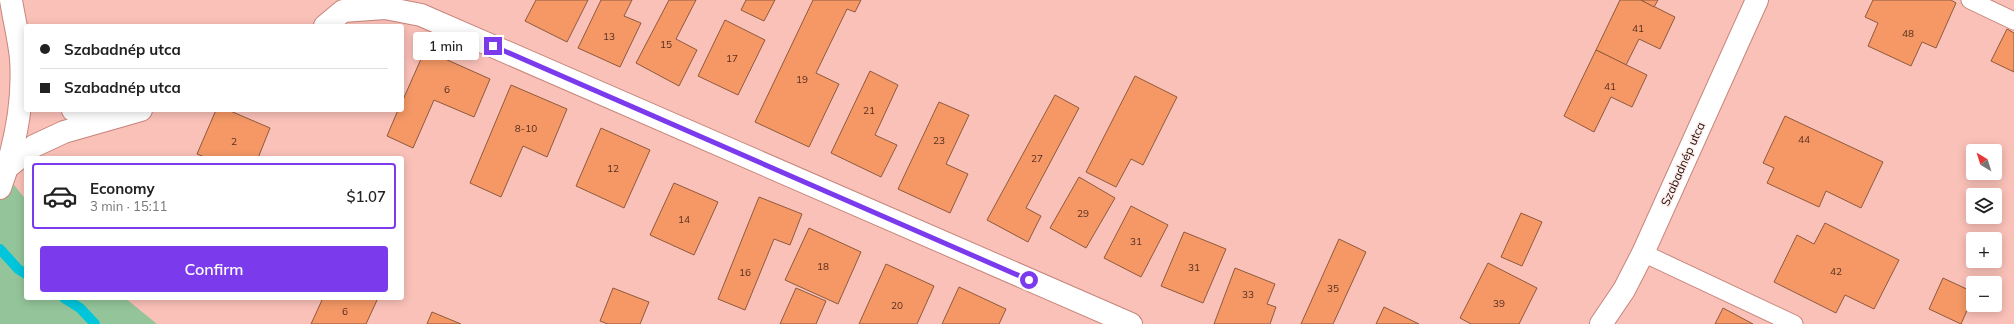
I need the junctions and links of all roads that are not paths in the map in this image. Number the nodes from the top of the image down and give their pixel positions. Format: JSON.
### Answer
{"nodes":[{"id":1,"x":11,"y":0,"type":"edge"},
{"id":2,"x":1757,"y":0,"type":"edge"},
{"id":3,"x":1970,"y":0,"type":"edge"},
{"id":4,"x":2014,"y":21,"type":"edge"},
{"id":5,"x":327,"y":24,"type":"edge"},
{"id":6,"x":23,"y":61,"type":"edge"},
{"id":7,"x":83,"y":112,"type":"edge"},
{"id":8,"x":134,"y":112,"type":"edge"},
{"id":9,"x":114,"y":118,"type":"junction"},
{"id":10,"x":8,"y":167,"type":"junction"},
{"id":11,"x":0,"y":188,"type":"edge"},
{"id":12,"x":1643,"y":253,"type":"junction"},
{"id":13,"x":1130,"y":324,"type":"edge"},
{"id":14,"x":1600,"y":324,"type":"edge"},
{"id":15,"x":1794,"y":324,"type":"edge"}],
"edges":[{"from":1,"to":6,"type":"street"},
{"from":2,"to":12,"type":"street","name":"Szabadnép utca"},
{"from":3,"to":4,"type":"lane"},
{"from":5,"to":13,"type":"street"},
{"from":6,"to":10,"type":"street"},
{"from":7,"to":9,"type":"street"},
{"from":8,"to":9,"type":"street"},
{"from":9,"to":10,"type":"street"},
{"from":10,"to":11,"type":"street"},
{"from":12,"to":14,"type":"street","name":"Szabadnép utca"},
{"from":12,"to":15,"type":"lane"}]}
